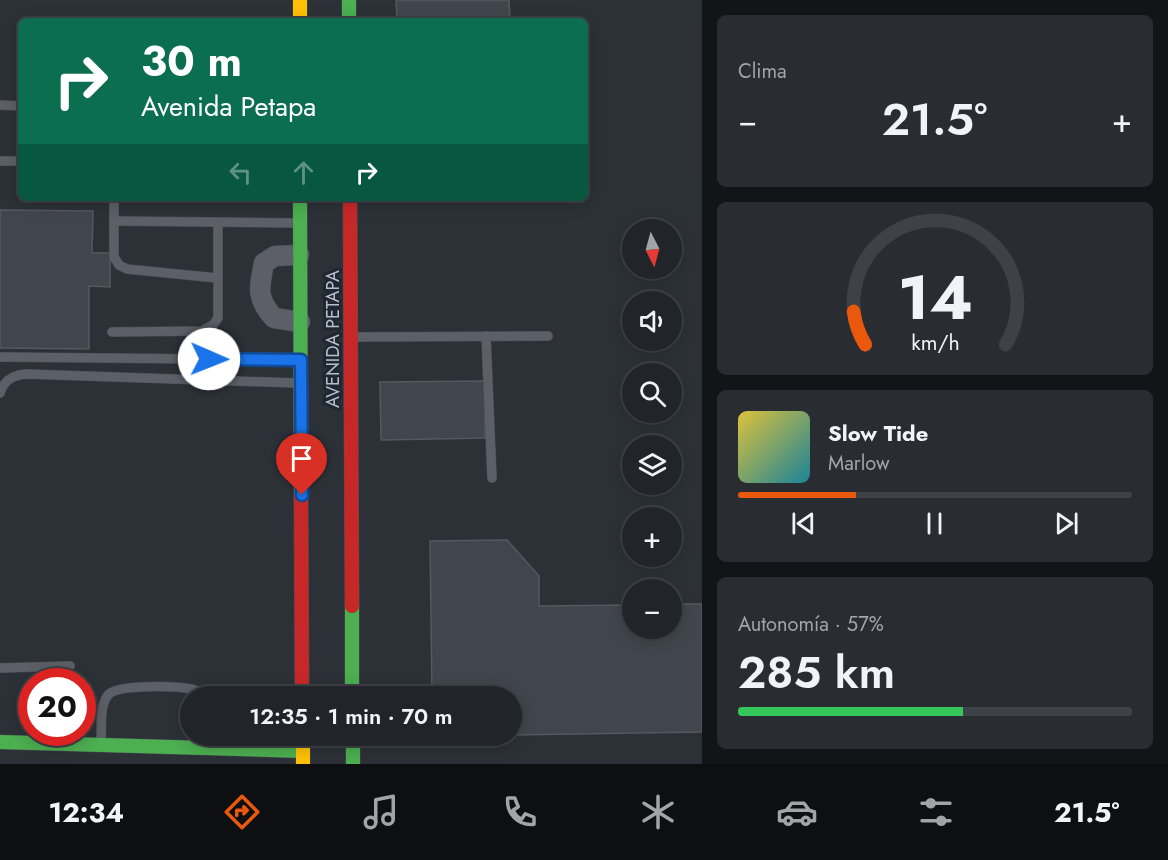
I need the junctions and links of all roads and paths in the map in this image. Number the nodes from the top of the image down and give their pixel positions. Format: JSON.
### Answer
{"nodes":[{"id":1,"x":300,"y":0,"type":"edge"},
{"id":2,"x":349,"y":0,"type":"edge"},
{"id":3,"x":300,"y":18,"type":"edge"},
{"id":4,"x":349,"y":18,"type":"edge"},
{"id":5,"x":0,"y":105,"type":"edge"},
{"id":6,"x":18,"y":106,"type":"edge"},
{"id":7,"x":0,"y":161,"type":"edge"},
{"id":8,"x":18,"y":161,"type":"edge"},
{"id":9,"x":114,"y":201,"type":"edge"},
{"id":10,"x":300,"y":201,"type":"edge"},
{"id":11,"x":350,"y":201,"type":"edge"},
{"id":12,"x":114,"y":221,"type":"junction"},
{"id":13,"x":218,"y":223,"type":"junction"},
{"id":14,"x":300,"y":224,"type":"junction"},
{"id":15,"x":299,"y":255,"type":"junction"},
{"id":16,"x":217,"y":278,"type":"junction"},
{"id":17,"x":300,"y":322,"type":"junction"},
{"id":18,"x":112,"y":332,"type":"dead end"},
{"id":19,"x":486,"y":336,"type":"junction"},
{"id":20,"x":548,"y":336,"type":"dead end"},
{"id":21,"x":351,"y":337,"type":"junction"},
{"id":22,"x":0,"y":357,"type":"edge"},
{"id":23,"x":301,"y":360,"type":"junction"},
{"id":24,"x":302,"y":383,"type":"junction"},
{"id":25,"x":0,"y":393,"type":"edge"},
{"id":26,"x":492,"y":478,"type":"dead end"},
{"id":27,"x":70,"y":666,"type":"dead end"},
{"id":28,"x":0,"y":668,"type":"edge"},
{"id":29,"x":303,"y":686,"type":"edge"},
{"id":30,"x":352,"y":686,"type":"edge"},
{"id":31,"x":180,"y":689,"type":"edge"},
{"id":32,"x":0,"y":742,"type":"edge"},
{"id":33,"x":180,"y":743,"type":"edge"},
{"id":34,"x":101,"y":745,"type":"junction"},
{"id":35,"x":239,"y":746,"type":"edge"},
{"id":36,"x":353,"y":746,"type":"edge"},
{"id":37,"x":303,"y":758,"type":"edge"},
{"id":38,"x":319,"y":758,"type":"dead end"},
{"id":39,"x":353,"y":764,"type":"edge"}],
"edges":[{"from":1,"to":3,"type":"main road"},
{"from":2,"to":4,"type":"main road"},
{"from":5,"to":6,"type":"lane"},
{"from":7,"to":8,"type":"lane"},
{"from":9,"to":12,"type":"lane"},
{"from":10,"to":14,"type":"main road","name":"AVENIDA PETAPA"},
{"from":11,"to":21,"type":"main road","name":"AVENIDA PETAPA"},
{"from":12,"to":13,"type":"lane"},
{"from":12,"to":16,"type":"lane"},
{"from":13,"to":14,"type":"lane"},
{"from":13,"to":16,"type":"lane"},
{"from":14,"to":15,"type":"main road","name":"AVENIDA PETAPA"},
{"from":15,"to":17,"type":"main road","name":"AVENIDA PETAPA"},
{"from":15,"to":17,"type":"street"},
{"from":16,"to":18,"type":"lane"},
{"from":17,"to":23,"type":"main road","name":"AVENIDA PETAPA"},
{"from":19,"to":20,"type":"lane"},
{"from":19,"to":21,"type":"lane"},
{"from":19,"to":26,"type":"lane"},
{"from":21,"to":30,"type":"main road","name":"AVENIDA PETAPA"},
{"from":22,"to":23,"type":"lane"},
{"from":23,"to":24,"type":"main road","name":"AVENIDA PETAPA"},
{"from":24,"to":25,"type":"lane"},
{"from":24,"to":29,"type":"main road","name":"AVENIDA PETAPA"},
{"from":27,"to":28,"type":"lane"},
{"from":31,"to":34,"type":"lane"},
{"from":32,"to":34,"type":"main road"},
{"from":33,"to":34,"type":"main road"},
{"from":35,"to":37,"type":"main road"},
{"from":36,"to":39,"type":"main road"},
{"from":37,"to":38,"type":"main road"}]}
